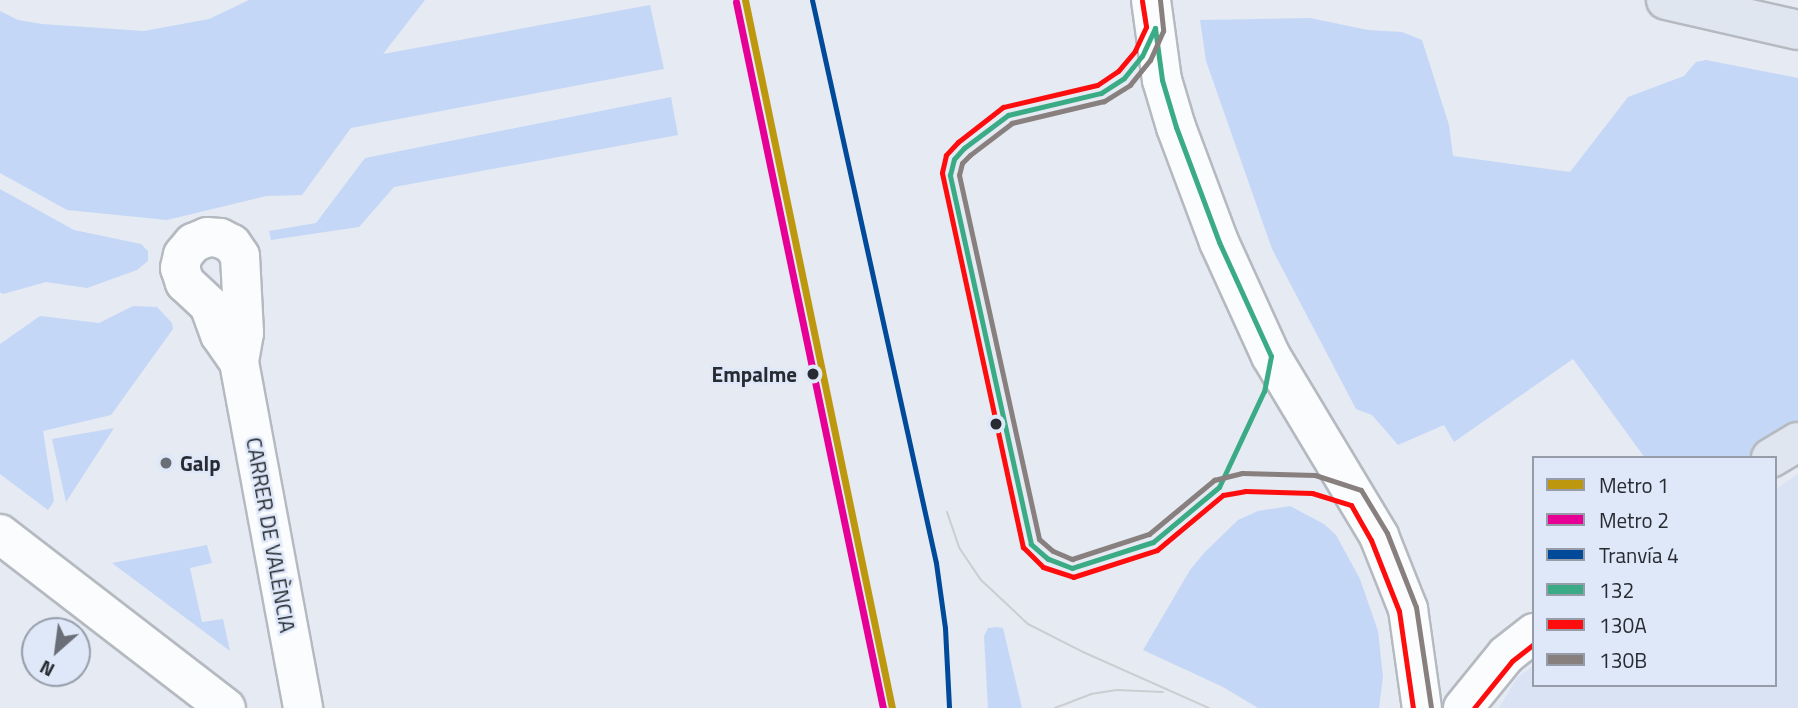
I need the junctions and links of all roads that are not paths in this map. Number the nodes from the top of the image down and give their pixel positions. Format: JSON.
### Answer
{"nodes":[{"id":1,"x":1666,"y":0,"type":"edge"},
{"id":2,"x":1152,"y":7,"type":"edge"},
{"id":3,"x":1798,"y":30,"type":"edge"},
{"id":4,"x":239,"y":362,"type":"dead end"},
{"id":5,"x":1798,"y":442,"type":"edge"},
{"id":6,"x":1774,"y":456,"type":"edge"},
{"id":7,"x":0,"y":534,"type":"edge"},
{"id":8,"x":1532,"y":635,"type":"edge"},
{"id":9,"x":226,"y":708,"type":"edge"},
{"id":10,"x":303,"y":708,"type":"edge"},
{"id":11,"x":1422,"y":708,"type":"edge"},
{"id":12,"x":1463,"y":708,"type":"edge"}],
"edges":[{"from":1,"to":3,"type":"highway"},
{"from":2,"to":11,"type":"street"},
{"from":4,"to":10,"type":"street","name":"CARRER DE VALÈNCIA"},
{"from":5,"to":6,"type":"highway"},
{"from":7,"to":9,"type":"street"},
{"from":8,"to":12,"type":"street"}]}
